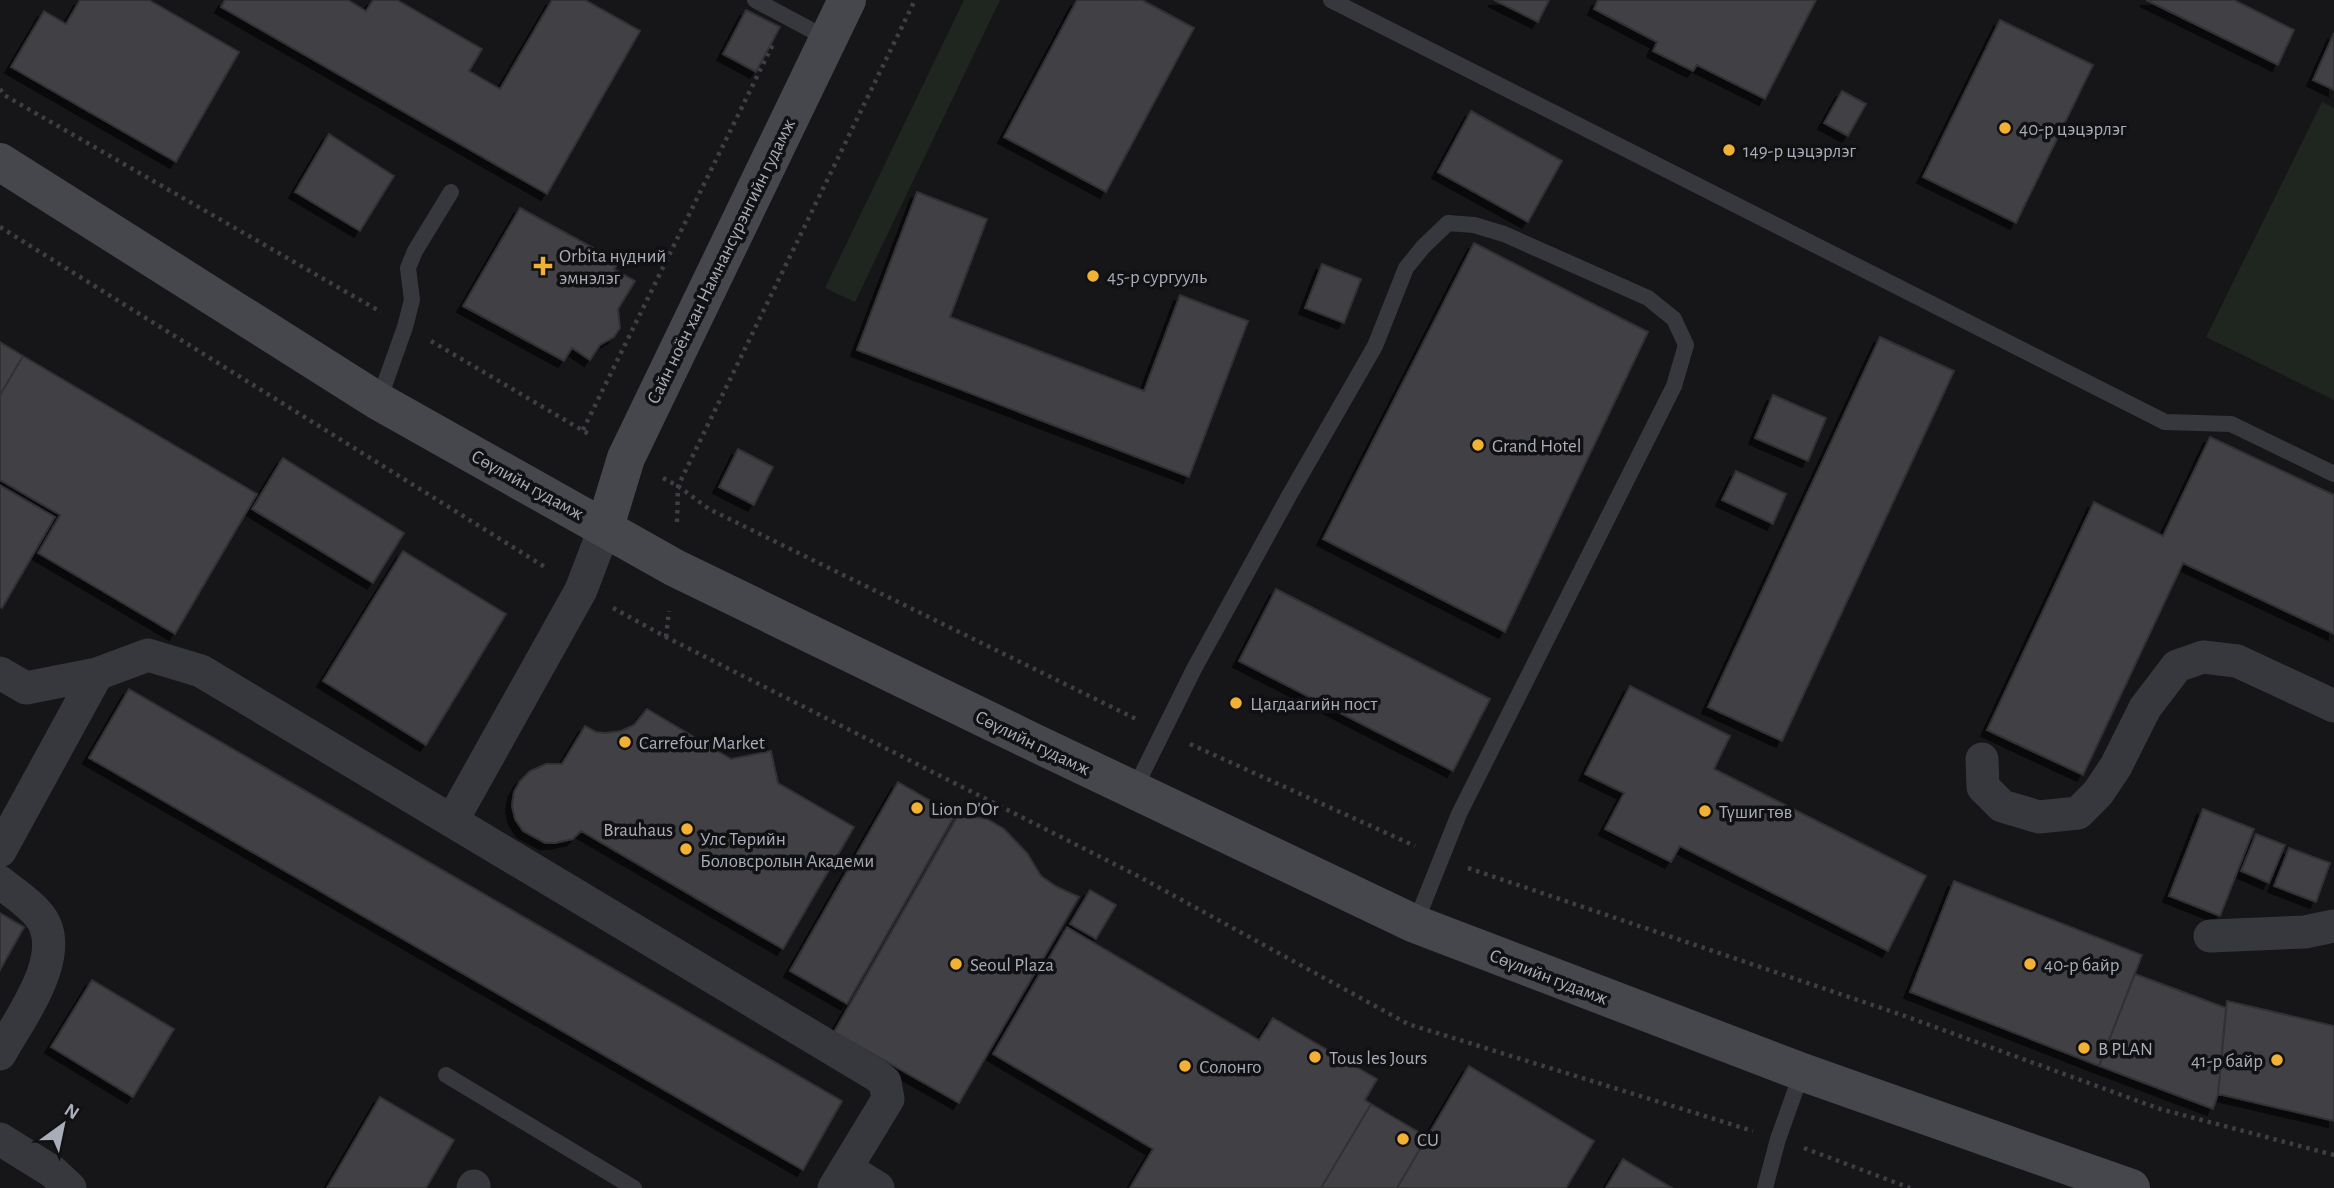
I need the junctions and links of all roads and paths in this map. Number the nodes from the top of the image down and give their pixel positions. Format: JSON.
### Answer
{"nodes":[{"id":1,"x":755,"y":0,"type":"edge"},
{"id":2,"x":847,"y":0,"type":"edge"},
{"id":3,"x":915,"y":0,"type":"edge"},
{"id":4,"x":1331,"y":0,"type":"edge"},
{"id":5,"x":786,"y":17,"type":"junction"},
{"id":6,"x":828,"y":39,"type":"junction"},
{"id":7,"x":0,"y":89,"type":"edge"},
{"id":8,"x":0,"y":162,"type":"edge"},
{"id":9,"x":451,"y":192,"type":"dead end"},
{"id":10,"x":0,"y":227,"type":"edge"},
{"id":11,"x":405,"y":327,"type":"junction"},
{"id":12,"x":379,"y":401,"type":"junction"},
{"id":13,"x":583,"y":430,"type":"junction"},
{"id":14,"x":626,"y":458,"type":"junction"},
{"id":15,"x":2334,"y":474,"type":"edge"},
{"id":16,"x":678,"y":486,"type":"junction"},
{"id":17,"x":605,"y":527,"type":"junction"},
{"id":18,"x":675,"y":568,"type":"junction"},
{"id":19,"x":581,"y":590,"type":"junction"},
{"id":20,"x":666,"y":637,"type":"junction"},
{"id":21,"x":0,"y":673,"type":"edge"},
{"id":22,"x":97,"y":674,"type":"junction"},
{"id":23,"x":2334,"y":706,"type":"edge"},
{"id":24,"x":1164,"y":733,"type":"junction"},
{"id":25,"x":1982,"y":759,"type":"dead end"},
{"id":26,"x":1134,"y":790,"type":"junction"},
{"id":27,"x":452,"y":821,"type":"junction"},
{"id":28,"x":0,"y":851,"type":"edge"},
{"id":29,"x":1443,"y":859,"type":"junction"},
{"id":30,"x":0,"y":882,"type":"edge"},
{"id":31,"x":1415,"y":924,"type":"junction"},
{"id":32,"x":2334,"y":926,"type":"edge"},
{"id":33,"x":2210,"y":936,"type":"dead end"},
{"id":34,"x":0,"y":1054,"type":"edge"},
{"id":35,"x":1802,"y":1072,"type":"junction"},
{"id":36,"x":446,"y":1075,"type":"dead end"},
{"id":37,"x":0,"y":1139,"type":"edge"},
{"id":38,"x":1778,"y":1139,"type":"junction"},
{"id":39,"x":2334,"y":1155,"type":"edge"},
{"id":40,"x":840,"y":1178,"type":"edge"},
{"id":41,"x":70,"y":1188,"type":"edge"},
{"id":42,"x":634,"y":1188,"type":"edge"},
{"id":43,"x":878,"y":1188,"type":"edge"},
{"id":44,"x":1765,"y":1188,"type":"edge"},
{"id":45,"x":1910,"y":1188,"type":"edge"},
{"id":46,"x":2131,"y":1188,"type":"edge"}],
"edges":[{"from":1,"to":5,"type":"lane"},
{"from":2,"to":6,"type":"main road","name":"Сайн ноён хан Намнансүрэнгийн гудамж"},
{"from":3,"to":16,"type":"path"},
{"from":4,"to":15,"type":"lane"},
{"from":5,"to":6,"type":"lane"},
{"from":5,"to":13,"type":"path"},
{"from":6,"to":14,"type":"main road","name":"Сайн ноён хан Намнансүрэнгийн гудамж"},
{"from":7,"to":11,"type":"path"},
{"from":8,"to":12,"type":"main road","name":"Сөүлийн гудамж"},
{"from":9,"to":11,"type":"lane"},
{"from":10,"to":19,"type":"path"},
{"from":11,"to":12,"type":"lane"},
{"from":11,"to":13,"type":"path"},
{"from":12,"to":17,"type":"main road","name":"Сөүлийн гудамж"},
{"from":13,"to":14,"type":"path"},
{"from":14,"to":16,"type":"path"},
{"from":14,"to":17,"type":"main road","name":"Сайн ноён хан Намнансүрэнгийн гудамж"},
{"from":16,"to":18,"type":"path"},
{"from":16,"to":24,"type":"path"},
{"from":17,"to":18,"type":"main road","name":"Сөүлийн гудамж"},
{"from":17,"to":19,"type":"street"},
{"from":18,"to":20,"type":"path"},
{"from":18,"to":26,"type":"main road","name":"Сөүлийн гудамж"},
{"from":19,"to":20,"type":"path"},
{"from":19,"to":27,"type":"street"},
{"from":20,"to":38,"type":"path"},
{"from":21,"to":22,"type":"street"},
{"from":22,"to":27,"type":"street"},
{"from":22,"to":28,"type":"street"},
{"from":23,"to":25,"type":"street"},
{"from":24,"to":26,"type":"lane"},
{"from":24,"to":29,"type":"path"},
{"from":24,"to":29,"type":"lane"},
{"from":26,"to":31,"type":"main road","name":"Сөүлийн гудамж"},
{"from":27,"to":40,"type":"street"},
{"from":29,"to":31,"type":"lane"},
{"from":29,"to":39,"type":"path"},
{"from":30,"to":34,"type":"street"},
{"from":31,"to":35,"type":"main road","name":"Сөүлийн гудамж"},
{"from":32,"to":33,"type":"street"},
{"from":35,"to":38,"type":"lane"},
{"from":35,"to":46,"type":"main road","name":"Сөүлийн гудамж"},
{"from":36,"to":42,"type":"lane"},
{"from":37,"to":41,"type":"street"},
{"from":38,"to":44,"type":"lane"},
{"from":38,"to":45,"type":"path"},
{"from":40,"to":43,"type":"street"}]}
